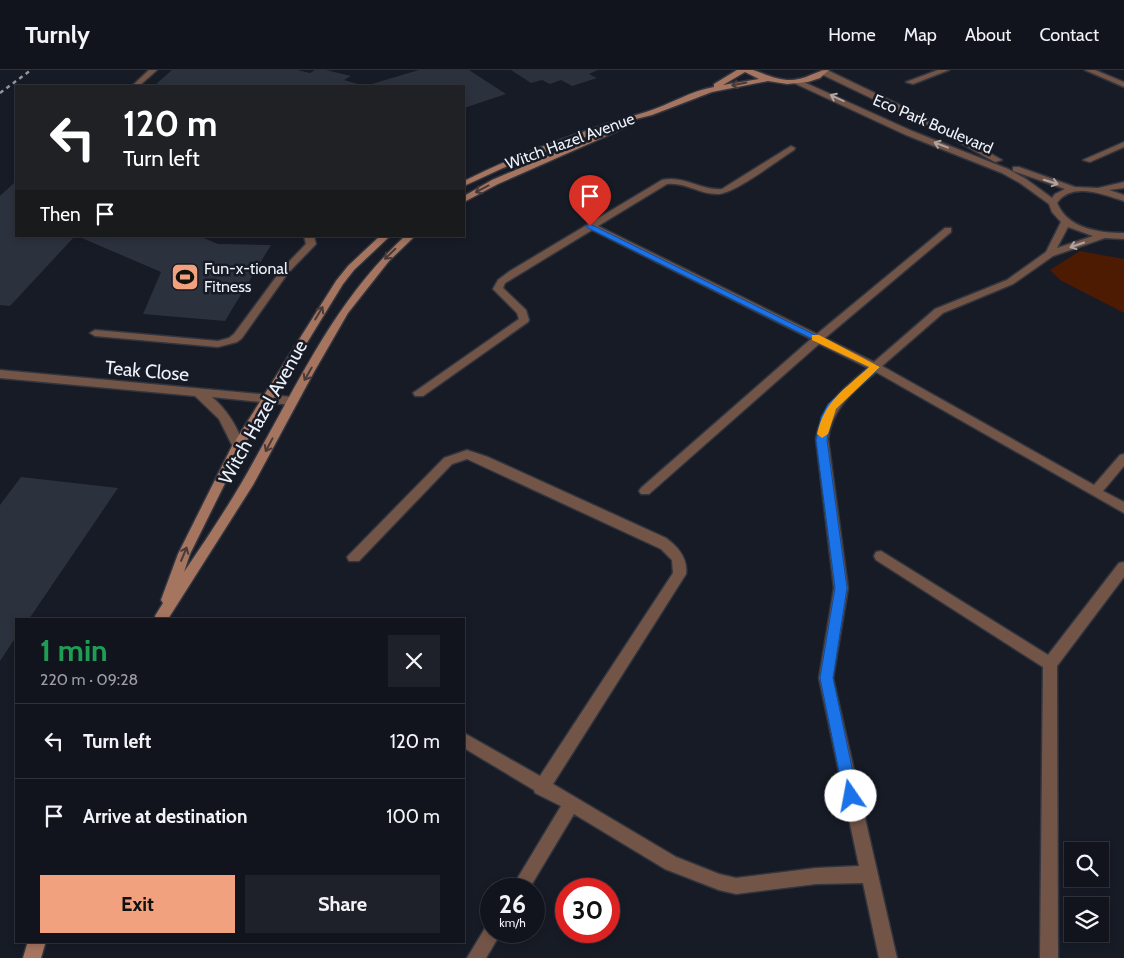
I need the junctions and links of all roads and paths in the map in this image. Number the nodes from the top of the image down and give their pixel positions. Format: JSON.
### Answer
{"nodes":[{"id":1,"x":153,"y":70,"type":"edge"},
{"id":2,"x":742,"y":70,"type":"edge"},
{"id":3,"x":747,"y":70,"type":"edge"},
{"id":4,"x":945,"y":70,"type":"edge"},
{"id":5,"x":1088,"y":70,"type":"edge"},
{"id":6,"x":825,"y":71,"type":"edge"},
{"id":7,"x":768,"y":79,"type":"junction"},
{"id":8,"x":797,"y":81,"type":"junction"},
{"id":9,"x":910,"y":82,"type":"dead end"},
{"id":10,"x":136,"y":85,"type":"edge"},
{"id":11,"x":1124,"y":85,"type":"edge"},
{"id":12,"x":710,"y":90,"type":"junction"},
{"id":13,"x":649,"y":113,"type":"junction"},
{"id":14,"x":1124,"y":144,"type":"edge"},
{"id":15,"x":791,"y":148,"type":"dead end"},
{"id":16,"x":1087,"y":160,"type":"dead end"},
{"id":17,"x":465,"y":184,"type":"edge"},
{"id":18,"x":1124,"y":185,"type":"edge"},
{"id":19,"x":1074,"y":189,"type":"junction"},
{"id":20,"x":1096,"y":190,"type":"junction"},
{"id":21,"x":465,"y":198,"type":"edge"},
{"id":22,"x":1124,"y":198,"type":"edge"},
{"id":23,"x":1053,"y":203,"type":"junction"},
{"id":24,"x":1066,"y":222,"type":"junction"},
{"id":25,"x":590,"y":226,"type":"junction"},
{"id":26,"x":948,"y":230,"type":"dead end"},
{"id":27,"x":1105,"y":235,"type":"junction"},
{"id":28,"x":1124,"y":236,"type":"edge"},
{"id":29,"x":309,"y":237,"type":"edge"},
{"id":30,"x":385,"y":237,"type":"edge"},
{"id":31,"x":409,"y":237,"type":"edge"},
{"id":32,"x":1050,"y":254,"type":"junction"},
{"id":33,"x":95,"y":332,"type":"dead end"},
{"id":34,"x":818,"y":339,"type":"junction"},
{"id":35,"x":875,"y":367,"type":"junction"},
{"id":36,"x":0,"y":374,"type":"edge"},
{"id":37,"x":199,"y":394,"type":"junction"},
{"id":38,"x":419,"y":394,"type":"dead end"},
{"id":39,"x":267,"y":400,"type":"junction"},
{"id":40,"x":292,"y":402,"type":"junction"},
{"id":41,"x":238,"y":446,"type":"junction"},
{"id":42,"x":1124,"y":458,"type":"edge"},
{"id":43,"x":645,"y":491,"type":"dead end"},
{"id":44,"x":1096,"y":491,"type":"junction"},
{"id":45,"x":1124,"y":508,"type":"edge"},
{"id":46,"x":881,"y":556,"type":"dead end"},
{"id":47,"x":354,"y":557,"type":"dead end"},
{"id":48,"x":1124,"y":567,"type":"edge"},
{"id":49,"x":161,"y":618,"type":"edge"},
{"id":50,"x":1050,"y":664,"type":"junction"},
{"id":51,"x":465,"y":741,"type":"edge"},
{"id":52,"x":541,"y":788,"type":"junction"},
{"id":53,"x":571,"y":805,"type":"junction"},
{"id":54,"x":868,"y":874,"type":"junction"},
{"id":55,"x":526,"y":878,"type":"edge"},
{"id":56,"x":36,"y":943,"type":"edge"},
{"id":57,"x":485,"y":943,"type":"edge"},
{"id":58,"x":32,"y":958,"type":"edge"},
{"id":59,"x":476,"y":958,"type":"edge"},
{"id":60,"x":888,"y":958,"type":"edge"},
{"id":61,"x":1049,"y":958,"type":"edge"}],
"edges":[{"from":1,"to":10,"type":"street"},
{"from":2,"to":12,"type":"street","name":"Witch Hazel Avenue"},
{"from":3,"to":7,"type":"street"},
{"from":4,"to":9,"type":"street"},
{"from":5,"to":11,"type":"street"},
{"from":6,"to":8,"type":"street"},
{"from":6,"to":19,"type":"street","name":"Eco Park Boulevard","one_way":true},
{"from":7,"to":8,"type":"street"},
{"from":7,"to":12,"type":"street","name":"Witch Hazel Avenue","one_way":true},
{"from":23,"to":8,"type":"street","name":"Eco Park Boulevard","one_way":true},
{"from":12,"to":13,"type":"street","name":"Witch Hazel Avenue"},
{"from":13,"to":17,"type":"street","name":"Witch Hazel Avenue"},
{"from":13,"to":21,"type":"street","name":"Witch Hazel Avenue","one_way":true},
{"from":14,"to":16,"type":"street"},
{"from":15,"to":25,"type":"street"},
{"from":18,"to":20,"type":"street"},
{"from":19,"to":20,"type":"street","name":"Eco Park Boulevard"},
{"from":19,"to":23,"type":"street"},
{"from":20,"to":22,"type":"street"},
{"from":23,"to":24,"type":"street","name":"Eco Park Boulevard"},
{"from":24,"to":27,"type":"street"},
{"from":24,"to":32,"type":"street"},
{"from":25,"to":34,"type":"street"},
{"from":25,"to":38,"type":"street"},
{"from":26,"to":34,"type":"street"},
{"from":27,"to":28,"type":"street"},
{"from":27,"to":32,"type":"street","one_way":true},
{"from":29,"to":33,"type":"street"},
{"from":39,"to":30,"type":"street","name":"Witch Hazel Avenue","one_way":true},
{"from":31,"to":40,"type":"street","name":"Witch Hazel Avenue","one_way":true},
{"from":32,"to":35,"type":"street"},
{"from":34,"to":35,"type":"street"},
{"from":34,"to":43,"type":"street"},
{"from":35,"to":44,"type":"street"},
{"from":35,"to":54,"type":"street"},
{"from":36,"to":37,"type":"street","name":"Teak Close"},
{"from":37,"to":39,"type":"street","name":"Teak Close"},
{"from":37,"to":41,"type":"street"},
{"from":39,"to":40,"type":"street","name":"Teak Close"},
{"from":39,"to":41,"type":"street","name":"Witch Hazel Avenue"},
{"from":40,"to":49,"type":"street","name":"Witch Hazel Avenue","one_way":true},
{"from":49,"to":41,"type":"street","name":"Witch Hazel Avenue","one_way":true},
{"from":42,"to":44,"type":"street"},
{"from":44,"to":45,"type":"street"},
{"from":46,"to":50,"type":"street"},
{"from":47,"to":52,"type":"street"},
{"from":48,"to":50,"type":"street"},
{"from":50,"to":61,"type":"street"},
{"from":51,"to":52,"type":"street"},
{"from":52,"to":53,"type":"street"},
{"from":53,"to":54,"type":"street"},
{"from":53,"to":55,"type":"street"},
{"from":54,"to":60,"type":"street"},
{"from":56,"to":58,"type":"street"},
{"from":57,"to":59,"type":"street"}]}
